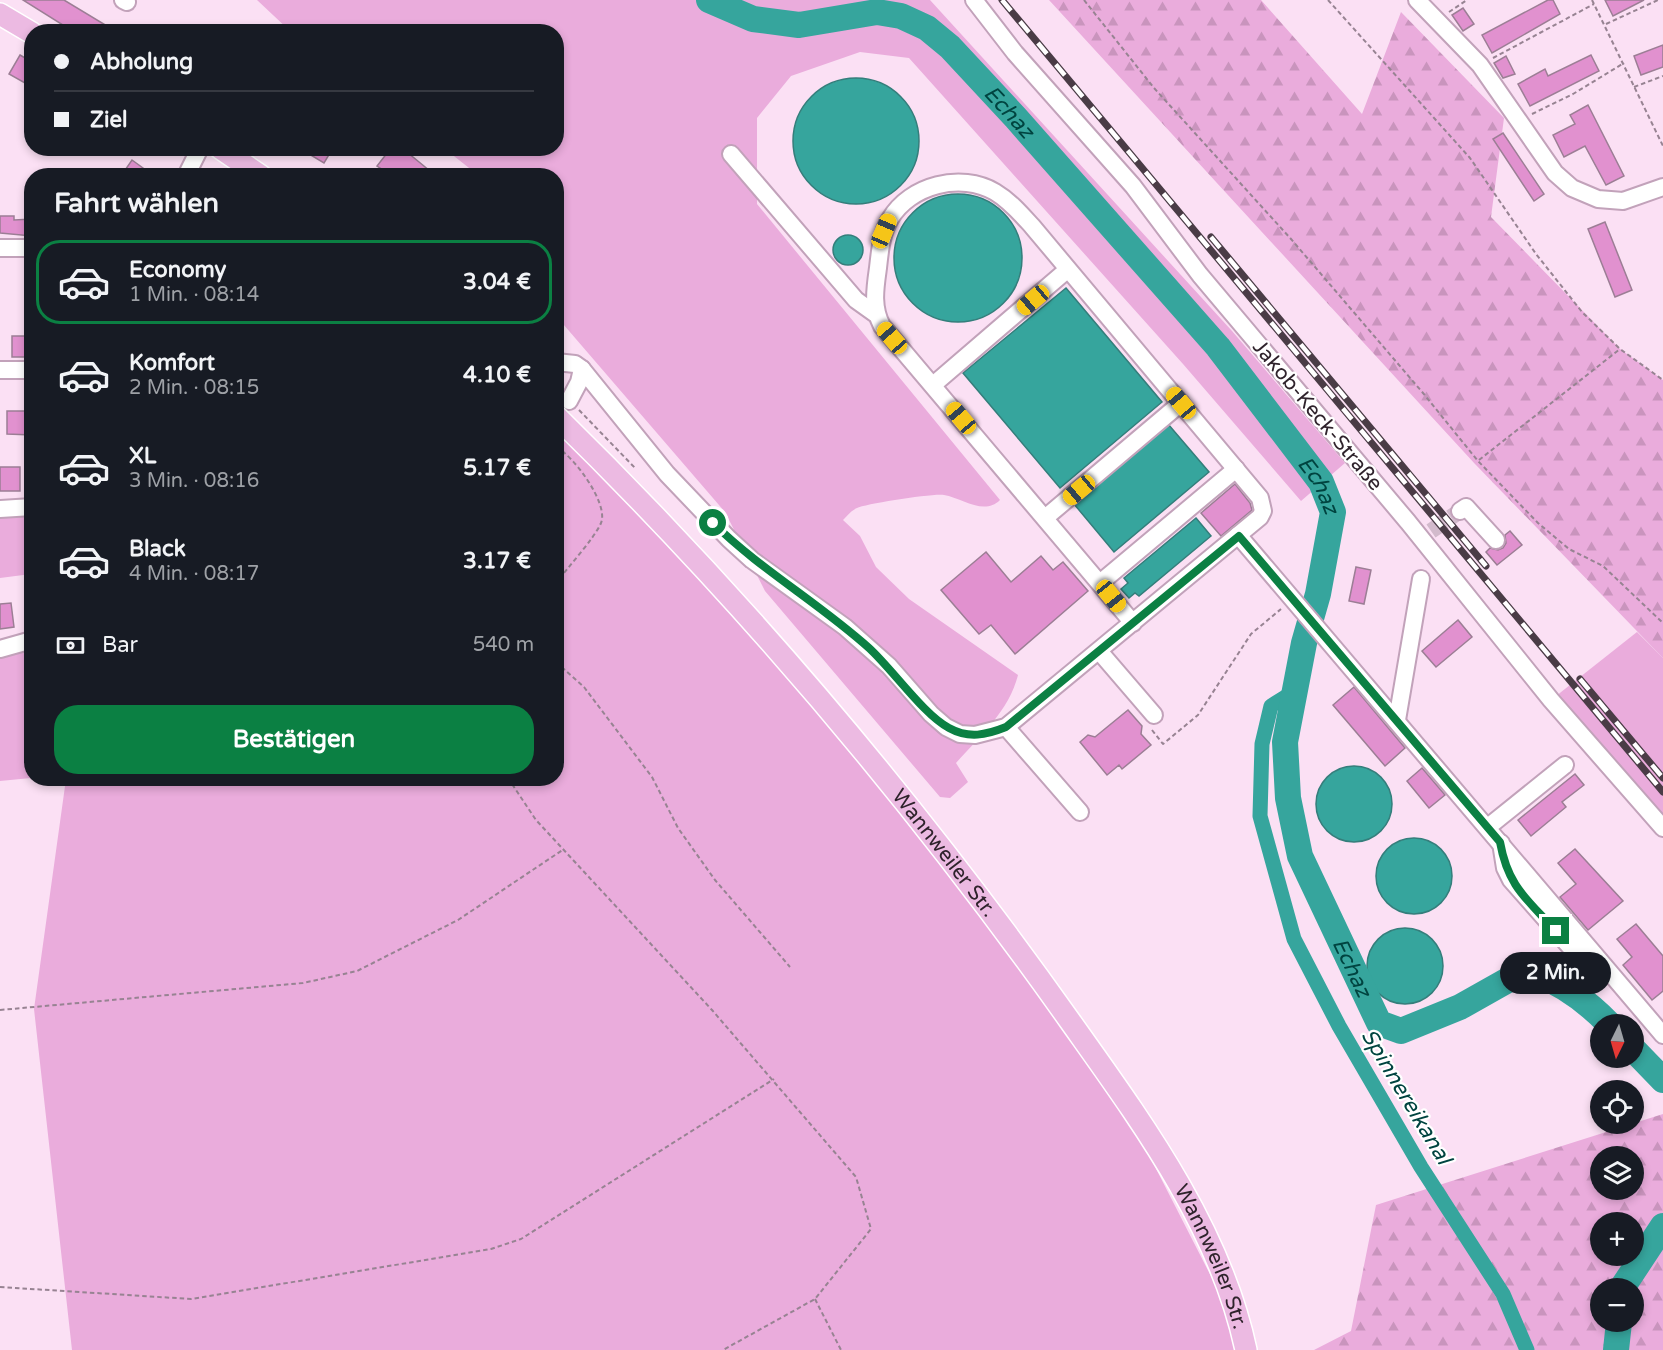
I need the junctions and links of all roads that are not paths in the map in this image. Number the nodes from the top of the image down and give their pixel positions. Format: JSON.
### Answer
{"nodes":[{"id":1,"x":974,"y":0,"type":"edge"},
{"id":2,"x":1417,"y":0,"type":"edge"},
{"id":3,"x":0,"y":14,"type":"edge"},
{"id":4,"x":24,"y":28,"type":"edge"},
{"id":5,"x":731,"y":154,"type":"dead end"},
{"id":6,"x":232,"y":156,"type":"edge"},
{"id":7,"x":249,"y":168,"type":"edge"},
{"id":8,"x":1663,"y":187,"type":"edge"},
{"id":9,"x":0,"y":248,"type":"edge"},
{"id":10,"x":24,"y":248,"type":"edge"},
{"id":11,"x":1067,"y":270,"type":"junction"},
{"id":12,"x":877,"y":315,"type":"junction"},
{"id":13,"x":564,"y":363,"type":"edge"},
{"id":14,"x":582,"y":369,"type":"junction"},
{"id":15,"x":0,"y":370,"type":"edge"},
{"id":16,"x":24,"y":370,"type":"edge"},
{"id":17,"x":933,"y":385,"type":"junction"},
{"id":18,"x":1181,"y":403,"type":"junction"},
{"id":19,"x":564,"y":406,"type":"edge"},
{"id":20,"x":564,"y":409,"type":"edge"},
{"id":21,"x":1236,"y":469,"type":"junction"},
{"id":22,"x":24,"y":508,"type":"edge"},
{"id":23,"x":0,"y":509,"type":"edge"},
{"id":24,"x":1460,"y":511,"type":"dead end"},
{"id":25,"x":1045,"y":518,"type":"junction"},
{"id":26,"x":1408,"y":522,"type":"junction"},
{"id":27,"x":1431,"y":531,"type":"dead end"},
{"id":28,"x":1239,"y":536,"type":"junction"},
{"id":29,"x":1496,"y":540,"type":"dead end"},
{"id":30,"x":1421,"y":579,"type":"dead end"},
{"id":31,"x":1100,"y":583,"type":"junction"},
{"id":32,"x":1133,"y":623,"type":"junction"},
{"id":33,"x":24,"y":642,"type":"edge"},
{"id":34,"x":0,"y":648,"type":"edge"},
{"id":35,"x":1099,"y":651,"type":"junction"},
{"id":36,"x":1154,"y":715,"type":"road end"},
{"id":37,"x":1397,"y":720,"type":"junction"},
{"id":38,"x":1006,"y":727,"type":"junction"},
{"id":39,"x":1565,"y":765,"type":"dead end"},
{"id":40,"x":1080,"y":812,"type":"dead end"},
{"id":41,"x":1488,"y":827,"type":"junction"},
{"id":42,"x":1663,"y":828,"type":"edge"},
{"id":43,"x":1663,"y":1035,"type":"edge"},
{"id":44,"x":1246,"y":1350,"type":"edge"}],
"edges":[{"from":1,"to":26,"type":"street","name":"Jakob-Keck-Straße"},
{"from":2,"to":8,"type":"street"},
{"from":3,"to":4,"type":"main road"},
{"from":5,"to":12,"type":"street"},
{"from":6,"to":7,"type":"main road"},
{"from":9,"to":10,"type":"street"},
{"from":11,"to":12,"type":"street"},
{"from":11,"to":17,"type":"street"},
{"from":11,"to":18,"type":"street"},
{"from":12,"to":17,"type":"street"},
{"from":13,"to":14,"type":"street"},
{"from":14,"to":19,"type":"street"},
{"from":14,"to":38,"type":"street"},
{"from":15,"to":16,"type":"street"},
{"from":17,"to":25,"type":"street"},
{"from":18,"to":21,"type":"street"},
{"from":18,"to":25,"type":"street"},
{"from":20,"to":44,"type":"main road","name":"Wannweiler Str."},
{"from":21,"to":28,"type":"street"},
{"from":21,"to":31,"type":"street"},
{"from":22,"to":23,"type":"street"},
{"from":24,"to":29,"type":"street"},
{"from":25,"to":31,"type":"street"},
{"from":26,"to":27,"type":"street"},
{"from":26,"to":42,"type":"street","name":"Jakob-Keck-Straße"},
{"from":28,"to":32,"type":"street"},
{"from":28,"to":37,"type":"street"},
{"from":30,"to":37,"type":"street"},
{"from":31,"to":32,"type":"street"},
{"from":32,"to":35,"type":"street"},
{"from":33,"to":34,"type":"street"},
{"from":35,"to":36,"type":"street"},
{"from":35,"to":38,"type":"street"},
{"from":37,"to":41,"type":"street"},
{"from":38,"to":40,"type":"street"},
{"from":39,"to":41,"type":"street"},
{"from":41,"to":43,"type":"street"}]}
